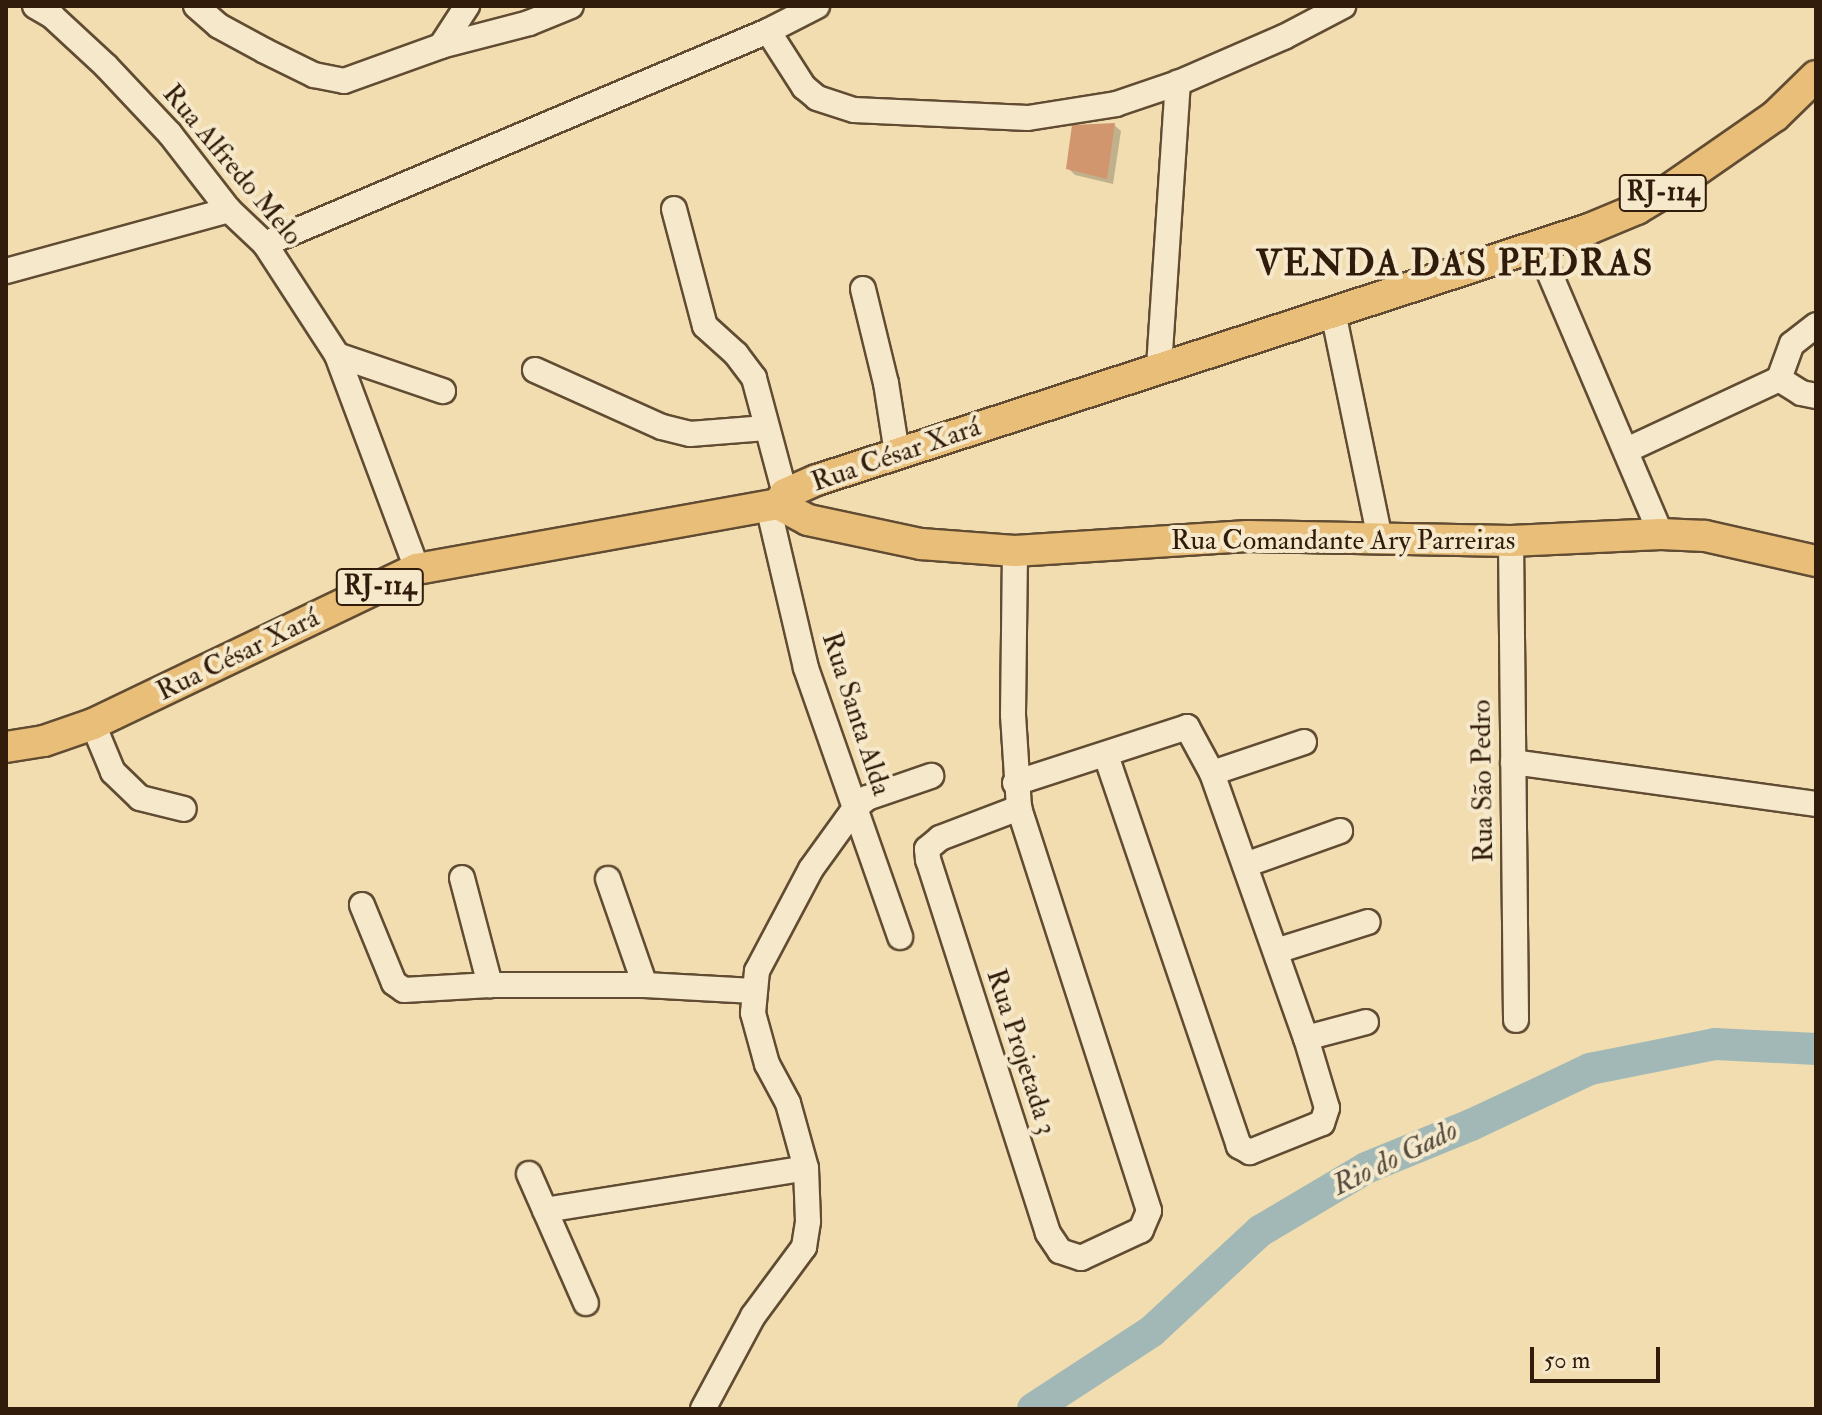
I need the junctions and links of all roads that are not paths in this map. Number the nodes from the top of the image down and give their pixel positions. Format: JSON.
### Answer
{"nodes":[{"id":1,"x":35,"y":6,"type":"edge"},
{"id":2,"x":196,"y":6,"type":"edge"},
{"id":3,"x":466,"y":6,"type":"edge"},
{"id":4,"x":571,"y":6,"type":"edge"},
{"id":5,"x":817,"y":6,"type":"edge"},
{"id":6,"x":1343,"y":6,"type":"edge"},
{"id":7,"x":768,"y":31,"type":"junction"},
{"id":8,"x":441,"y":46,"type":"junction"},
{"id":9,"x":1816,"y":76,"type":"edge"},
{"id":10,"x":1178,"y":83,"type":"junction"},
{"id":11,"x":1816,"y":98,"type":"edge"},
{"id":12,"x":1775,"y":116,"type":"junction"},
{"id":13,"x":674,"y":209,"type":"dead end"},
{"id":14,"x":229,"y":210,"type":"junction"},
{"id":15,"x":265,"y":244,"type":"junction"},
{"id":16,"x":1538,"y":246,"type":"junction"},
{"id":17,"x":6,"y":271,"type":"edge"},
{"id":18,"x":863,"y":289,"type":"dead end"},
{"id":19,"x":1333,"y":312,"type":"junction"},
{"id":20,"x":1816,"y":325,"type":"edge"},
{"id":21,"x":1816,"y":345,"type":"edge"},
{"id":22,"x":337,"y":355,"type":"junction"},
{"id":23,"x":1159,"y":367,"type":"junction"},
{"id":24,"x":535,"y":370,"type":"dead end"},
{"id":25,"x":1782,"y":378,"type":"junction"},
{"id":26,"x":1816,"y":386,"type":"edge"},
{"id":27,"x":443,"y":391,"type":"dead end"},
{"id":28,"x":1816,"y":396,"type":"edge"},
{"id":29,"x":766,"y":428,"type":"junction"},
{"id":30,"x":1627,"y":450,"type":"junction"},
{"id":31,"x":897,"y":453,"type":"junction"},
{"id":32,"x":817,"y":480,"type":"junction"},
{"id":33,"x":777,"y":501,"type":"junction"},
{"id":34,"x":823,"y":523,"type":"junction"},
{"id":35,"x":1661,"y":534,"type":"junction"},
{"id":36,"x":1380,"y":539,"type":"junction"},
{"id":37,"x":1511,"y":541,"type":"junction"},
{"id":38,"x":1015,"y":551,"type":"junction"},
{"id":39,"x":1816,"y":561,"type":"edge"},
{"id":40,"x":417,"y":569,"type":"junction"},
{"id":41,"x":93,"y":724,"type":"junction"},
{"id":42,"x":1304,"y":742,"type":"dead end"},
{"id":43,"x":6,"y":747,"type":"edge"},
{"id":44,"x":1106,"y":756,"type":"junction"},
{"id":45,"x":1513,"y":762,"type":"junction"},
{"id":46,"x":1212,"y":773,"type":"junction"},
{"id":47,"x":931,"y":776,"type":"dead end"},
{"id":48,"x":1015,"y":783,"type":"junction"},
{"id":49,"x":1816,"y":804,"type":"edge"},
{"id":50,"x":855,"y":808,"type":"junction"},
{"id":51,"x":1019,"y":808,"type":"junction"},
{"id":52,"x":184,"y":809,"type":"dead end"},
{"id":53,"x":1340,"y":831,"type":"dead end"},
{"id":54,"x":1245,"y":865,"type":"junction"},
{"id":55,"x":462,"y":878,"type":"dead end"},
{"id":56,"x":608,"y":879,"type":"dead end"},
{"id":57,"x":362,"y":905,"type":"dead end"},
{"id":58,"x":1368,"y":922,"type":"dead end"},
{"id":59,"x":900,"y":937,"type":"dead end"},
{"id":60,"x":1276,"y":951,"type":"junction"},
{"id":61,"x":490,"y":985,"type":"junction"},
{"id":62,"x":645,"y":985,"type":"junction"},
{"id":63,"x":754,"y":991,"type":"junction"},
{"id":64,"x":1516,"y":1020,"type":"dead end"},
{"id":65,"x":1366,"y":1022,"type":"dead end"},
{"id":66,"x":1306,"y":1038,"type":"junction"},
{"id":67,"x":806,"y":1168,"type":"junction"},
{"id":68,"x":529,"y":1174,"type":"dead end"},
{"id":69,"x":545,"y":1210,"type":"junction"},
{"id":70,"x":586,"y":1303,"type":"dead end"},
{"id":71,"x":703,"y":1409,"type":"edge"}],
"edges":[{"from":1,"to":14,"type":"street","name":"Rua Alfredo Melo"},
{"from":2,"to":8,"type":"street"},
{"from":3,"to":8,"type":"street"},
{"from":4,"to":8,"type":"street"},
{"from":5,"to":7,"type":"street"},
{"from":6,"to":10,"type":"street"},
{"from":7,"to":10,"type":"street"},
{"from":7,"to":15,"type":"street"},
{"from":9,"to":12,"type":"main road","name":"Rua César Xará","number":"RJ-114"},
{"from":10,"to":23,"type":"street"},
{"from":11,"to":12,"type":"main road","name":"Rua César Xará","number":"RJ-114"},
{"from":12,"to":16,"type":"main road","name":"Rua César Xará","number":"RJ-114"},
{"from":13,"to":29,"type":"street","name":"Rua Santa Alda"},
{"from":14,"to":15,"type":"street","name":"Rua Alfredo Melo"},
{"from":14,"to":17,"type":"street"},
{"from":15,"to":22,"type":"street","name":"Rua Alfredo Melo"},
{"from":16,"to":19,"type":"main road","name":"Rua César Xará","number":"RJ-114"},
{"from":16,"to":30,"type":"street"},
{"from":18,"to":31,"type":"street"},
{"from":19,"to":23,"type":"main road","name":"Rua César Xará","number":"RJ-114"},
{"from":19,"to":36,"type":"street"},
{"from":20,"to":25,"type":"street"},
{"from":21,"to":25,"type":"street"},
{"from":22,"to":27,"type":"street"},
{"from":22,"to":40,"type":"street","name":"Rua Alfredo Melo"},
{"from":23,"to":31,"type":"main road","name":"Rua César Xará","number":"RJ-114"},
{"from":24,"to":29,"type":"street"},
{"from":25,"to":26,"type":"street"},
{"from":25,"to":28,"type":"street"},
{"from":25,"to":30,"type":"street"},
{"from":29,"to":33,"type":"street","name":"Rua Santa Alda"},
{"from":30,"to":35,"type":"street"},
{"from":31,"to":32,"type":"main road","name":"Rua César Xará","number":"RJ-114"},
{"from":32,"to":33,"type":"main road","name":"Rua César Xará","number":"RJ-114"},
{"from":32,"to":34,"type":"main road"},
{"from":33,"to":34,"type":"main road","name":"Rua Comandante Ary Parreiras"},
{"from":33,"to":40,"type":"main road","name":"Rua César Xará","number":"RJ-114"},
{"from":33,"to":50,"type":"street","name":"Rua Santa Alda"},
{"from":34,"to":38,"type":"main road","name":"Rua Comandante Ary Parreiras"},
{"from":35,"to":37,"type":"main road","name":"Rua Comandante Ary Parreiras"},
{"from":35,"to":39,"type":"main road","name":"Rua Comandante Ary Parreiras"},
{"from":36,"to":37,"type":"main road","name":"Rua Comandante Ary Parreiras"},
{"from":36,"to":38,"type":"main road","name":"Rua Comandante Ary Parreiras"},
{"from":37,"to":45,"type":"street","name":"Rua São Pedro"},
{"from":38,"to":48,"type":"street"},
{"from":40,"to":41,"type":"main road","name":"Rua César Xará","number":"RJ-114"},
{"from":41,"to":43,"type":"main road","name":"Rua César Xará","number":"RJ-114"},
{"from":41,"to":52,"type":"street"},
{"from":42,"to":46,"type":"street"},
{"from":44,"to":46,"type":"street"},
{"from":44,"to":48,"type":"street"},
{"from":44,"to":66,"type":"street"},
{"from":45,"to":49,"type":"street"},
{"from":45,"to":64,"type":"street","name":"Rua São Pedro"},
{"from":46,"to":54,"type":"street"},
{"from":47,"to":50,"type":"street"},
{"from":48,"to":51,"type":"street"},
{"from":50,"to":59,"type":"street","name":"Rua Santa Alda"},
{"from":50,"to":63,"type":"street"},
{"from":51,"to":51,"type":"street","name":"Rua Projetada 3"},
{"from":53,"to":54,"type":"street"},
{"from":54,"to":60,"type":"street"},
{"from":55,"to":61,"type":"street"},
{"from":56,"to":62,"type":"street"},
{"from":57,"to":61,"type":"street"},
{"from":58,"to":60,"type":"street"},
{"from":60,"to":66,"type":"street"},
{"from":61,"to":62,"type":"street"},
{"from":62,"to":63,"type":"street"},
{"from":63,"to":67,"type":"street"},
{"from":65,"to":66,"type":"street"},
{"from":67,"to":69,"type":"street"},
{"from":67,"to":71,"type":"street"},
{"from":68,"to":69,"type":"street"},
{"from":69,"to":70,"type":"street"}]}
